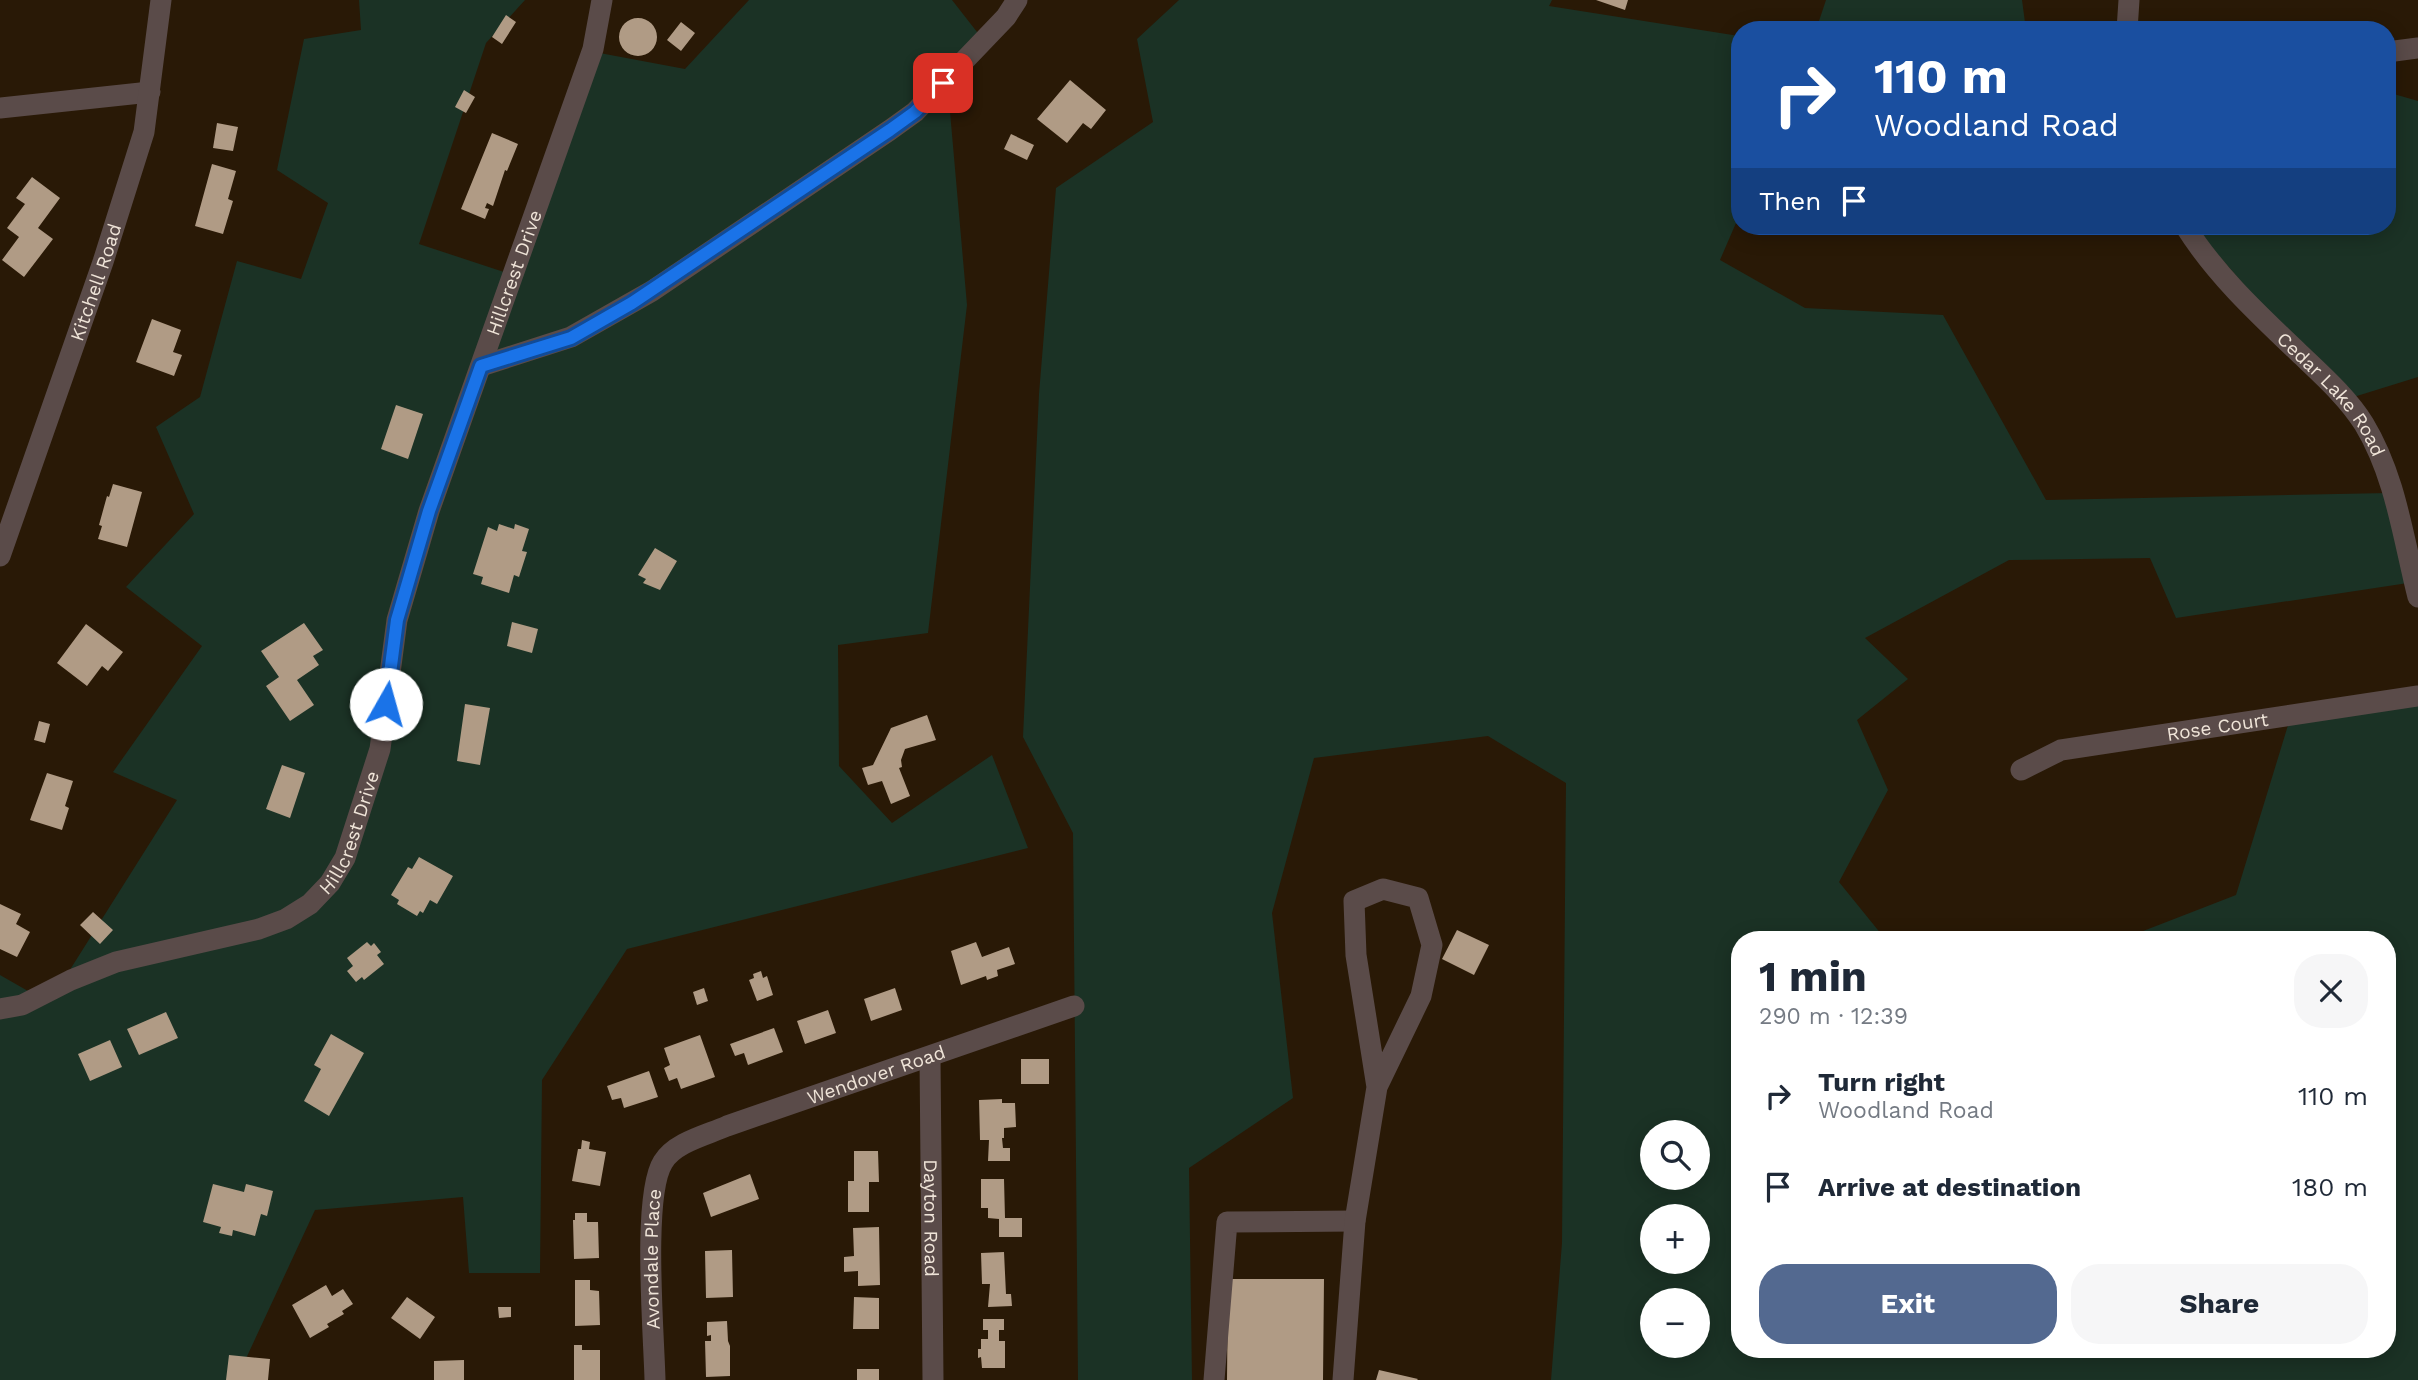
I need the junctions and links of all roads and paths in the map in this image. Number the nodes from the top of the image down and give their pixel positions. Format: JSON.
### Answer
{"nodes":[{"id":1,"x":161,"y":0,"type":"edge"},
{"id":2,"x":602,"y":0,"type":"edge"},
{"id":3,"x":1017,"y":0,"type":"edge"},
{"id":4,"x":2129,"y":0,"type":"edge"},
{"id":5,"x":2128,"y":21,"type":"edge"},
{"id":6,"x":2418,"y":48,"type":"edge"},
{"id":7,"x":2396,"y":51,"type":"edge"},
{"id":8,"x":150,"y":92,"type":"junction"},
{"id":9,"x":0,"y":108,"type":"edge"},
{"id":10,"x":2192,"y":235,"type":"edge"},
{"id":11,"x":481,"y":366,"type":"junction"},
{"id":12,"x":0,"y":556,"type":"edge"},
{"id":13,"x":2418,"y":597,"type":"edge"},
{"id":14,"x":2418,"y":696,"type":"edge"},
{"id":15,"x":2021,"y":770,"type":"dead end"},
{"id":16,"x":1074,"y":1006,"type":"dead end"},
{"id":17,"x":0,"y":1009,"type":"edge"},
{"id":18,"x":930,"y":1057,"type":"junction"},
{"id":19,"x":1377,"y":1087,"type":"junction"},
{"id":20,"x":680,"y":1146,"type":"joint"},
{"id":21,"x":1355,"y":1221,"type":"junction"},
{"id":22,"x":654,"y":1380,"type":"edge"},
{"id":23,"x":933,"y":1380,"type":"edge"},
{"id":24,"x":1214,"y":1380,"type":"edge"},
{"id":25,"x":1343,"y":1380,"type":"edge"}],
"edges":[{"from":1,"to":8,"type":"street","name":"Kitchell Road"},
{"from":2,"to":11,"type":"street","name":"Hillcrest Drive"},
{"from":3,"to":11,"type":"street"},
{"from":4,"to":5,"type":"street"},
{"from":6,"to":7,"type":"street"},
{"from":8,"to":9,"type":"street"},
{"from":8,"to":12,"type":"street","name":"Kitchell Road"},
{"from":10,"to":13,"type":"street","name":"Cedar Lake Road"},
{"from":11,"to":17,"type":"street","name":"Hillcrest Drive"},
{"from":14,"to":15,"type":"street","name":"Rose Court"},
{"from":16,"to":18,"type":"street","name":"Wendover Road"},
{"from":18,"to":20,"type":"street","name":"Wendover Road"},
{"from":18,"to":23,"type":"street","name":"Dayton Road"},
{"from":19,"to":19,"type":"street"},
{"from":19,"to":21,"type":"street"},
{"from":20,"to":22,"type":"street","name":"Avondale Place"},
{"from":21,"to":24,"type":"street"},
{"from":21,"to":25,"type":"street"}]}
